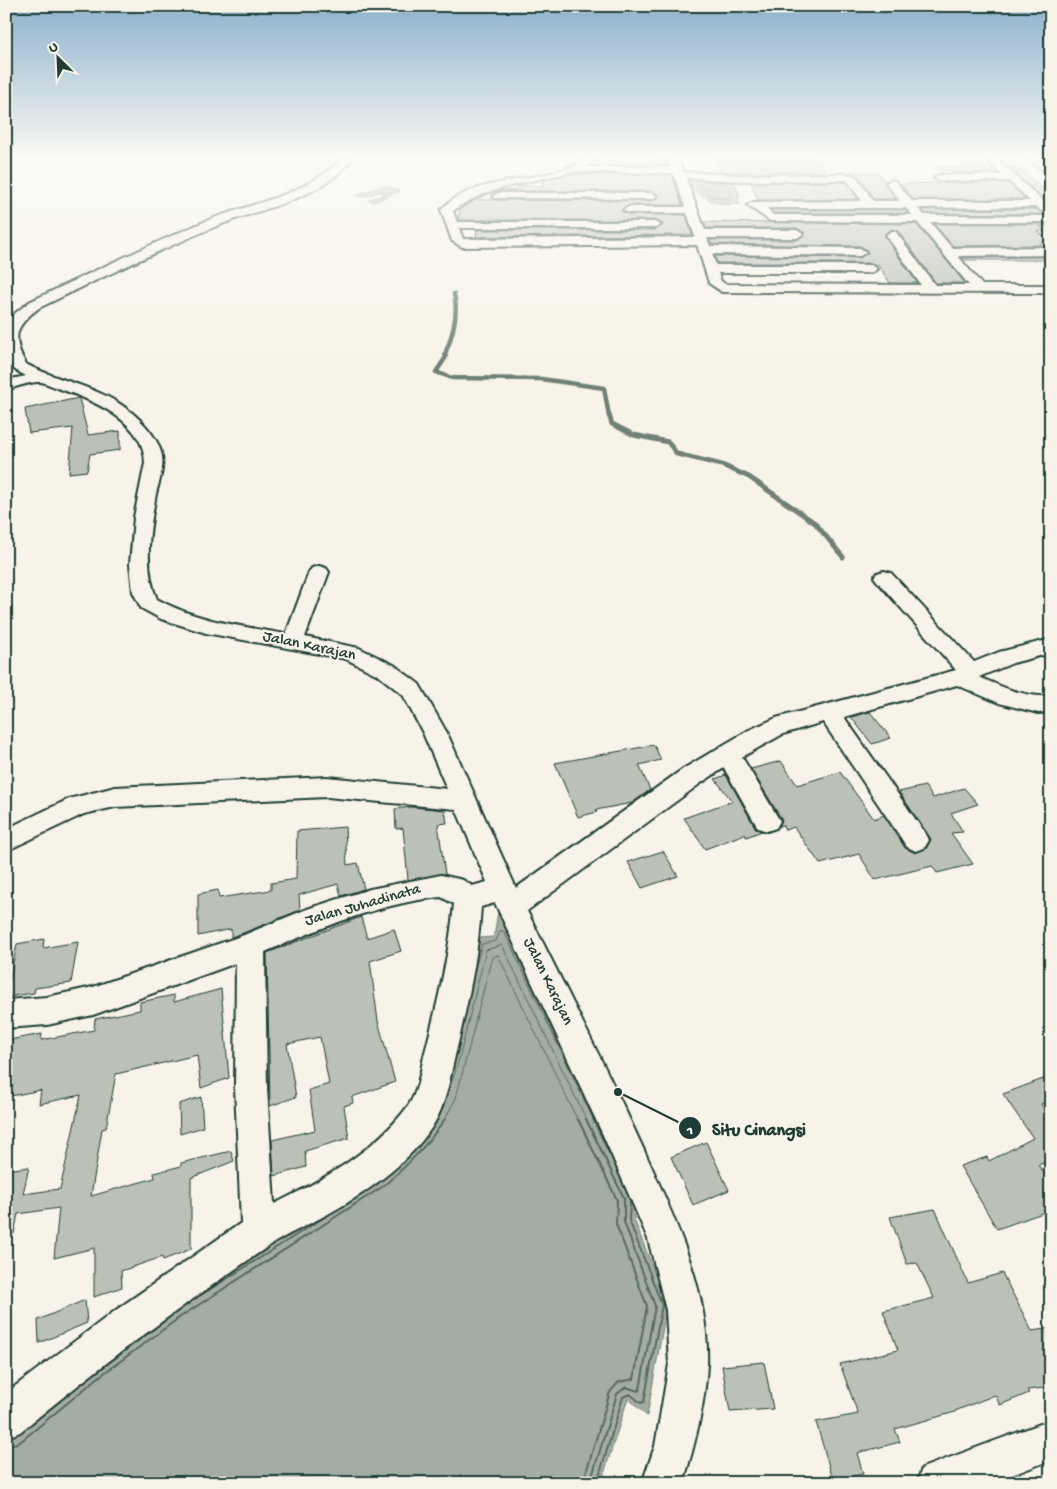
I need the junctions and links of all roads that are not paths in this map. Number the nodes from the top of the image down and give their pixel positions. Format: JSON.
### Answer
{"nodes":[{"id":1,"x":204,"y":227,"type":"edge"},
{"id":2,"x":453,"y":227,"type":"edge"},
{"id":3,"x":933,"y":227,"type":"edge"},
{"id":4,"x":698,"y":228,"type":"junction"},
{"id":5,"x":810,"y":234,"type":"dead end"},
{"id":6,"x":941,"y":234,"type":"junction"},
{"id":7,"x":849,"y":235,"type":"dead end"},
{"id":8,"x":1051,"y":251,"type":"edge"},
{"id":9,"x":860,"y":252,"type":"junction"},
{"id":10,"x":950,"y":252,"type":"junction"},
{"id":11,"x":710,"y":269,"type":"junction"},
{"id":12,"x":871,"y":269,"type":"junction"},
{"id":13,"x":883,"y":288,"type":"junction"},
{"id":14,"x":931,"y":288,"type":"junction"},
{"id":15,"x":979,"y":289,"type":"junction"},
{"id":16,"x":1051,"y":289,"type":"edge"},
{"id":17,"x":8,"y":343,"type":"edge"},
{"id":18,"x":44,"y":377,"type":"junction"},
{"id":19,"x":6,"y":385,"type":"edge"},
{"id":20,"x":320,"y":572,"type":"dead end"},
{"id":21,"x":884,"y":577,"type":"dead end"},
{"id":22,"x":293,"y":642,"type":"junction"},
{"id":23,"x":1051,"y":646,"type":"edge"},
{"id":24,"x":964,"y":674,"type":"junction"},
{"id":25,"x":1051,"y":704,"type":"edge"},
{"id":26,"x":828,"y":712,"type":"junction"},
{"id":27,"x":728,"y":753,"type":"junction"},
{"id":28,"x":464,"y":800,"type":"junction"},
{"id":29,"x":767,"y":822,"type":"dead end"},
{"id":30,"x":916,"y":840,"type":"dead end"},
{"id":31,"x":6,"y":841,"type":"edge"},
{"id":32,"x":507,"y":898,"type":"junction"},
{"id":33,"x":468,"y":899,"type":"junction"},
{"id":34,"x":251,"y":945,"type":"junction"},
{"id":35,"x":6,"y":1014,"type":"edge"},
{"id":36,"x":259,"y":1232,"type":"junction"},
{"id":37,"x":6,"y":1418,"type":"edge"},
{"id":38,"x":1051,"y":1440,"type":"edge"},
{"id":39,"x":662,"y":1483,"type":"edge"},
{"id":40,"x":937,"y":1483,"type":"edge"}],
"edges":[{"from":1,"to":17,"type":"street","name":"Jalan Karajan"},
{"from":2,"to":4,"type":"street"},
{"from":3,"to":6,"type":"street"},
{"from":4,"to":5,"type":"street"},
{"from":4,"to":9,"type":"street"},
{"from":4,"to":11,"type":"street"},
{"from":6,"to":10,"type":"street"},
{"from":6,"to":14,"type":"street"},
{"from":7,"to":9,"type":"street"},
{"from":8,"to":10,"type":"street"},
{"from":9,"to":12,"type":"street"},
{"from":10,"to":15,"type":"street"},
{"from":11,"to":12,"type":"street"},
{"from":11,"to":13,"type":"street"},
{"from":12,"to":13,"type":"street"},
{"from":13,"to":14,"type":"street"},
{"from":14,"to":15,"type":"street"},
{"from":15,"to":16,"type":"street"},
{"from":17,"to":18,"type":"street","name":"Jalan Karajan"},
{"from":18,"to":19,"type":"street"},
{"from":18,"to":22,"type":"street","name":"Jalan Karajan"},
{"from":20,"to":22,"type":"street"},
{"from":21,"to":24,"type":"street"},
{"from":22,"to":28,"type":"street","name":"Jalan Karajan"},
{"from":23,"to":24,"type":"street"},
{"from":24,"to":25,"type":"street"},
{"from":24,"to":26,"type":"street"},
{"from":26,"to":27,"type":"street"},
{"from":26,"to":30,"type":"street"},
{"from":27,"to":29,"type":"street"},
{"from":27,"to":32,"type":"street"},
{"from":28,"to":31,"type":"street"},
{"from":28,"to":32,"type":"street","name":"Jalan Karajan"},
{"from":32,"to":33,"type":"street"},
{"from":32,"to":39,"type":"street","name":"Jalan Karajan"},
{"from":33,"to":34,"type":"street","name":"Jalan Juhadinata"},
{"from":33,"to":36,"type":"street"},
{"from":34,"to":35,"type":"street","name":"Jalan Juhadinata"},
{"from":34,"to":36,"type":"street"},
{"from":36,"to":37,"type":"street"},
{"from":38,"to":40,"type":"street"}]}
